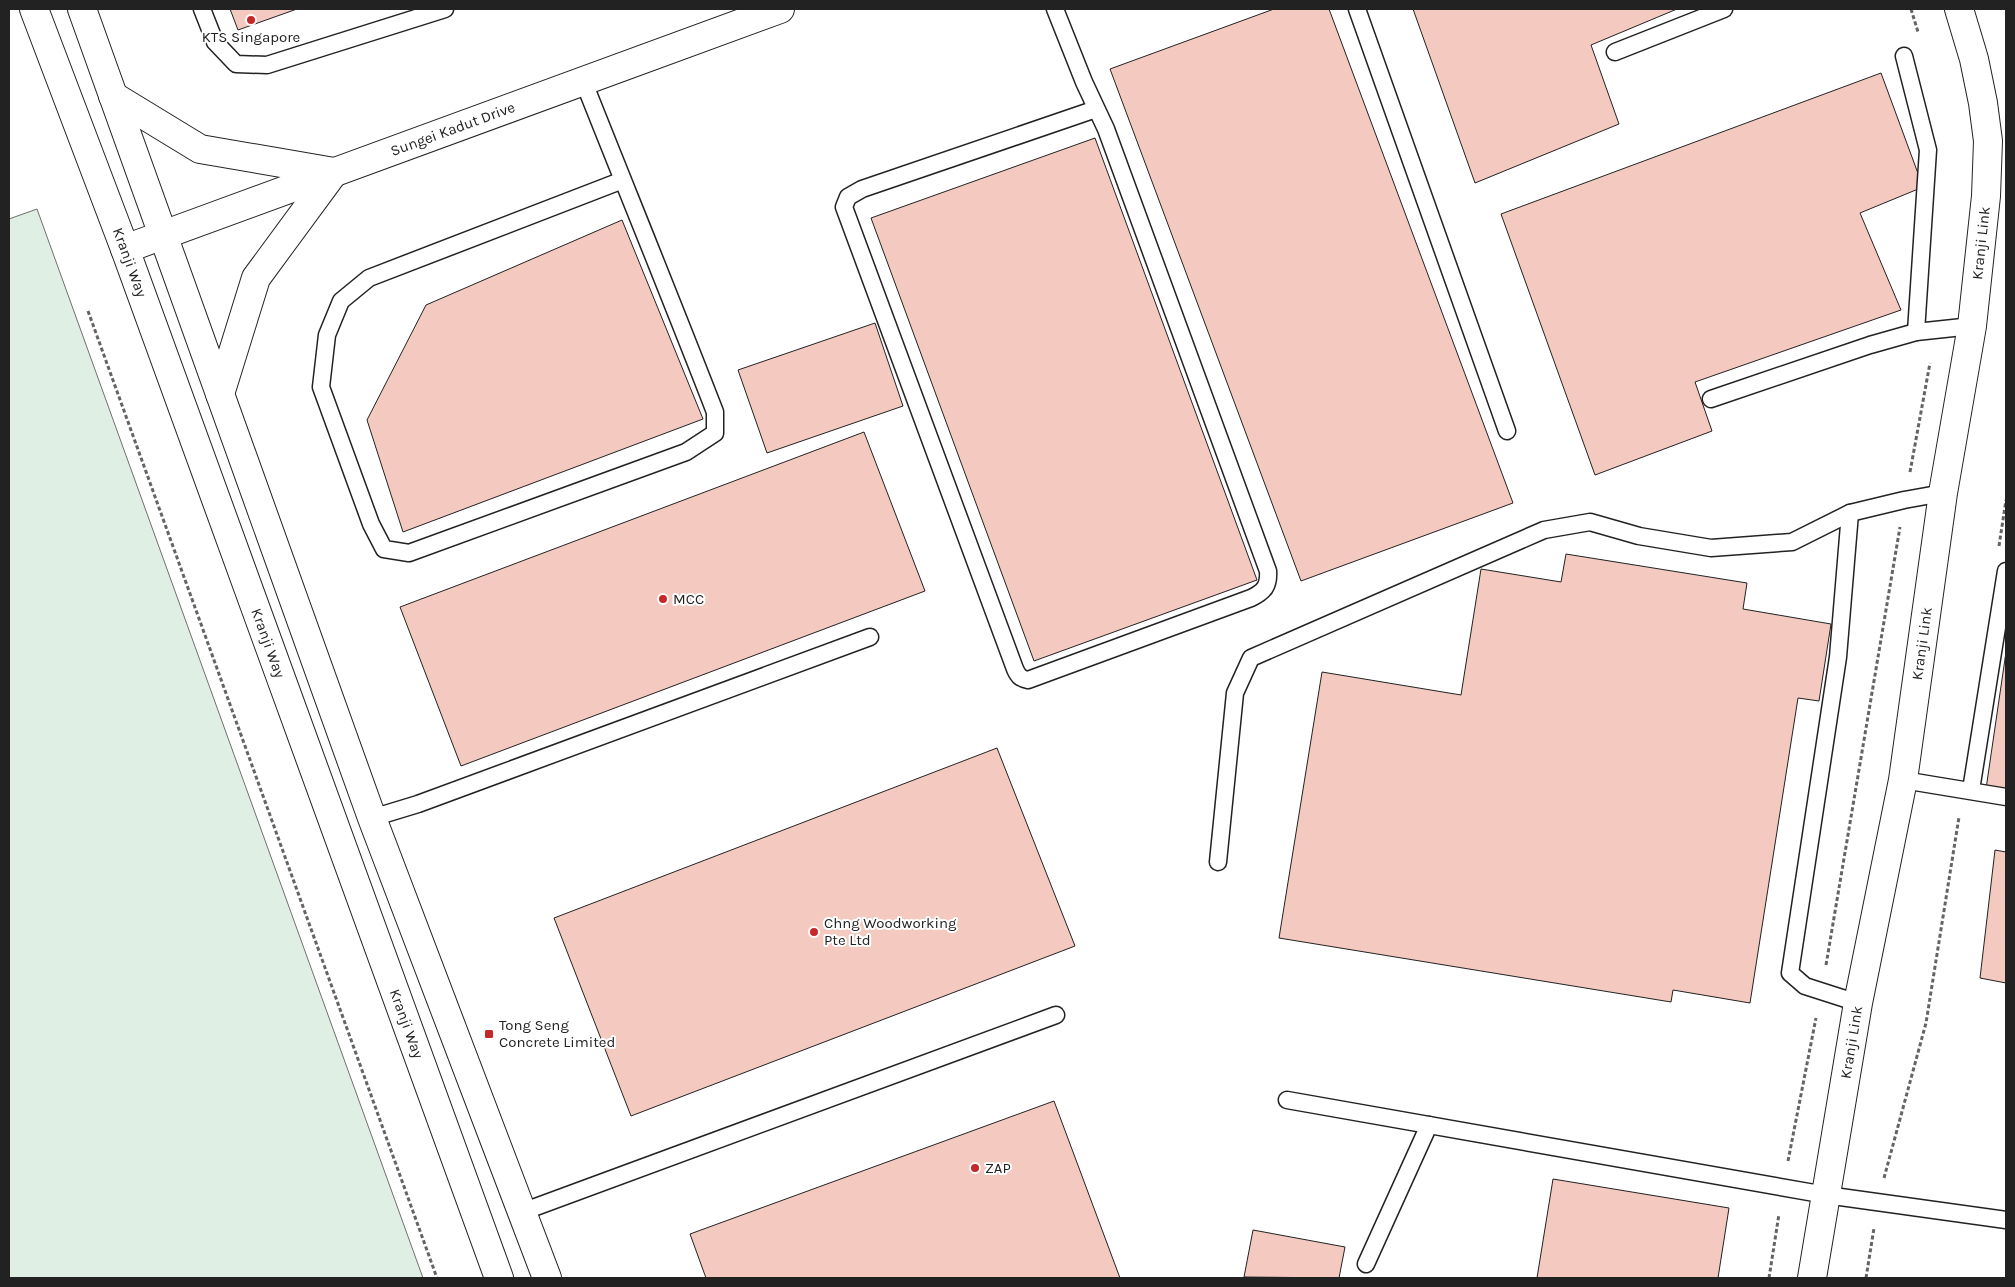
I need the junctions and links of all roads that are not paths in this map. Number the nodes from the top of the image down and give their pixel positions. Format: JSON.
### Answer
{"nodes":[{"id":1,"x":34,"y":9,"type":"edge"},
{"id":2,"x":82,"y":9,"type":"edge"},
{"id":3,"x":202,"y":9,"type":"edge"},
{"id":4,"x":446,"y":9,"type":"edge"},
{"id":5,"x":780,"y":9,"type":"edge"},
{"id":6,"x":1055,"y":9,"type":"edge"},
{"id":7,"x":1357,"y":9,"type":"edge"},
{"id":8,"x":1724,"y":9,"type":"edge"},
{"id":9,"x":1959,"y":9,"type":"edge"},
{"id":10,"x":1615,"y":52,"type":"dead end"},
{"id":11,"x":1904,"y":56,"type":"dead end"},
{"id":12,"x":583,"y":80,"type":"junction"},
{"id":13,"x":114,"y":96,"type":"junction"},
{"id":14,"x":1096,"y":109,"type":"junction"},
{"id":15,"x":334,"y":172,"type":"junction"},
{"id":16,"x":623,"y":180,"type":"junction"},
{"id":17,"x":164,"y":234,"type":"junction"},
{"id":18,"x":126,"y":249,"type":"junction"},
{"id":19,"x":1972,"y":326,"type":"junction"},
{"id":20,"x":1916,"y":332,"type":"junction"},
{"id":21,"x":220,"y":394,"type":"junction"},
{"id":22,"x":1711,"y":399,"type":"dead end"},
{"id":23,"x":1507,"y":431,"type":"dead end"},
{"id":24,"x":1944,"y":493,"type":"junction"},
{"id":25,"x":1850,"y":513,"type":"junction"},
{"id":26,"x":2006,"y":571,"type":"edge"},
{"id":27,"x":870,"y":637,"type":"dead end"},
{"id":28,"x":1903,"y":780,"type":"junction"},
{"id":29,"x":1967,"y":789,"type":"junction"},
{"id":30,"x":2006,"y":797,"type":"edge"},
{"id":31,"x":372,"y":818,"type":"junction"},
{"id":32,"x":1218,"y":862,"type":"dead end"},
{"id":33,"x":1858,"y":1004,"type":"junction"},
{"id":34,"x":1056,"y":1015,"type":"dead end"},
{"id":35,"x":1287,"y":1100,"type":"dead end"},
{"id":36,"x":1429,"y":1124,"type":"junction"},
{"id":37,"x":1826,"y":1194,"type":"junction"},
{"id":38,"x":522,"y":1212,"type":"junction"},
{"id":39,"x":2006,"y":1220,"type":"edge"},
{"id":40,"x":1366,"y":1264,"type":"dead end"},
{"id":41,"x":499,"y":1278,"type":"edge"},
{"id":42,"x":547,"y":1278,"type":"edge"},
{"id":43,"x":1812,"y":1278,"type":"edge"}],
"edges":[{"from":1,"to":18,"type":"main road","name":"Kranji Way"},
{"from":2,"to":13,"type":"main road"},
{"from":3,"to":4,"type":"lane"},
{"from":5,"to":12,"type":"main road","name":"Sungei Kadut Drive"},
{"from":6,"to":14,"type":"lane"},
{"from":7,"to":23,"type":"lane"},
{"from":8,"to":10,"type":"lane"},
{"from":9,"to":19,"type":"main road","name":"Kranji Link"},
{"from":11,"to":20,"type":"lane"},
{"from":12,"to":15,"type":"main road","name":"Sungei Kadut Drive"},
{"from":12,"to":16,"type":"lane"},
{"from":13,"to":15,"type":"main road"},
{"from":13,"to":17,"type":"main road"},
{"from":14,"to":14,"type":"lane"},
{"from":15,"to":17,"type":"main road","name":"Sungei Kadut Drive"},
{"from":15,"to":21,"type":"main road"},
{"from":16,"to":16,"type":"lane"},
{"from":17,"to":18,"type":"main road","name":"Sungei Kadut Drive"},
{"from":17,"to":21,"type":"main road"},
{"from":18,"to":41,"type":"main road","name":"Kranji Way"},
{"from":19,"to":20,"type":"lane"},
{"from":19,"to":24,"type":"main road","name":"Kranji Link"},
{"from":20,"to":22,"type":"lane"},
{"from":21,"to":31,"type":"main road"},
{"from":24,"to":25,"type":"lane"},
{"from":24,"to":28,"type":"main road","name":"Kranji Link"},
{"from":25,"to":32,"type":"lane"},
{"from":25,"to":33,"type":"lane"},
{"from":26,"to":29,"type":"lane"},
{"from":27,"to":31,"type":"lane"},
{"from":28,"to":29,"type":"lane"},
{"from":28,"to":33,"type":"main road","name":"Kranji Link"},
{"from":29,"to":30,"type":"lane"},
{"from":31,"to":38,"type":"main road"},
{"from":33,"to":37,"type":"main road","name":"Kranji Link"},
{"from":34,"to":38,"type":"lane"},
{"from":35,"to":36,"type":"lane"},
{"from":36,"to":37,"type":"lane"},
{"from":36,"to":40,"type":"lane"},
{"from":37,"to":39,"type":"lane"},
{"from":37,"to":43,"type":"main road","name":"Kranji Link"},
{"from":38,"to":42,"type":"main road"}]}
